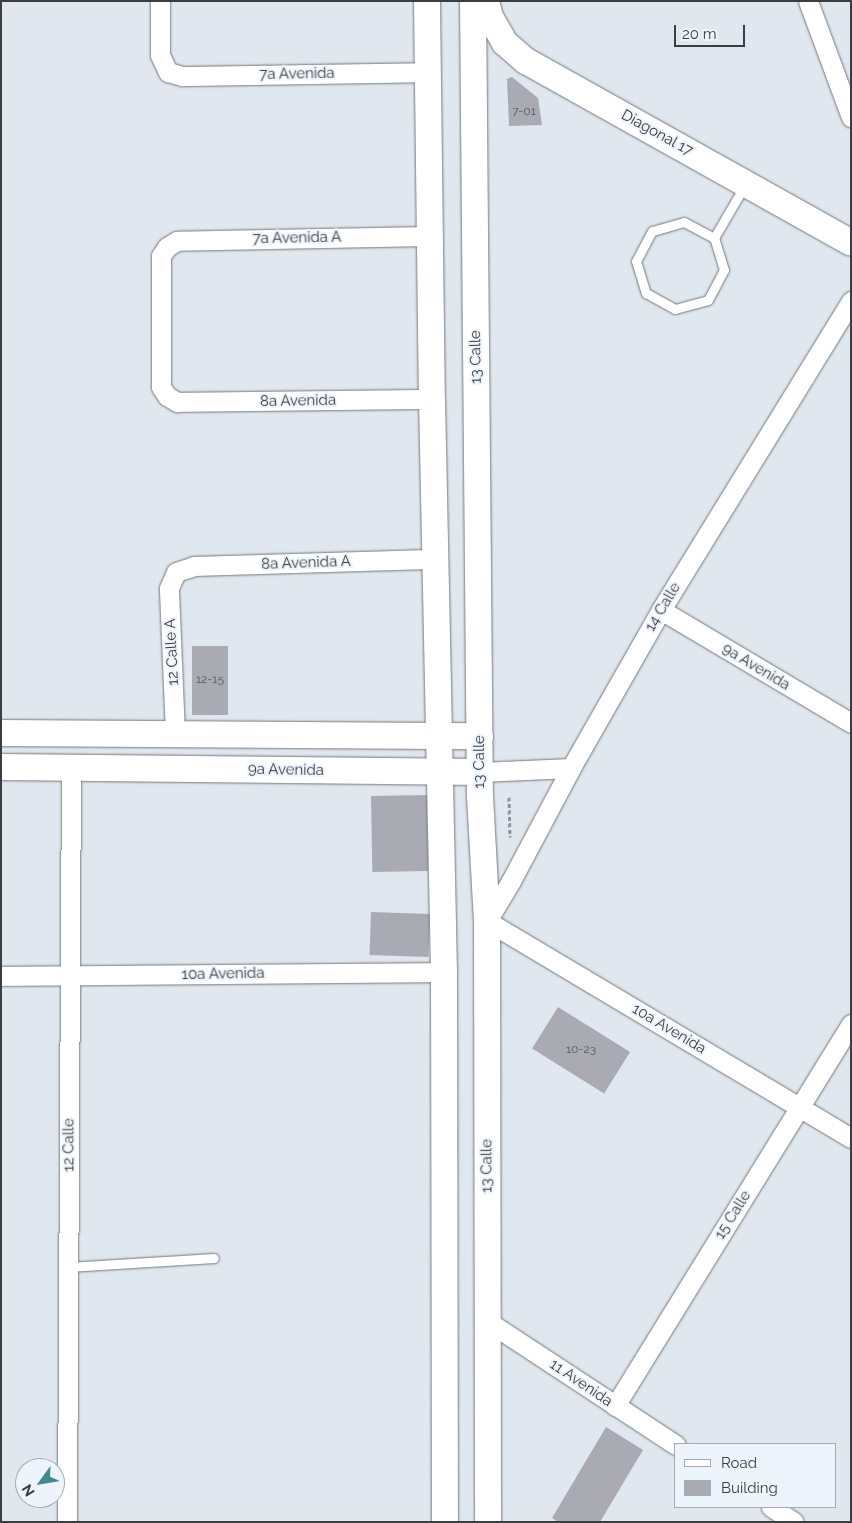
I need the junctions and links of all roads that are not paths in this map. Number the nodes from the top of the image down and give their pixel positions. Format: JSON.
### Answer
{"nodes":[{"id":1,"x":160,"y":1,"type":"edge"},
{"id":2,"x":427,"y":1,"type":"edge"},
{"id":3,"x":473,"y":1,"type":"edge"},
{"id":4,"x":486,"y":1,"type":"edge"},
{"id":5,"x":808,"y":1,"type":"edge"},
{"id":6,"x":428,"y":72,"type":"junction"},
{"id":7,"x":851,"y":117,"type":"edge"},
{"id":8,"x":747,"y":183,"type":"junction"},
{"id":9,"x":429,"y":236,"type":"junction"},
{"id":10,"x":714,"y":238,"type":"junction"},
{"id":11,"x":851,"y":243,"type":"edge"},
{"id":12,"x":851,"y":300,"type":"edge"},
{"id":13,"x":167,"y":396,"type":"joint"},
{"id":14,"x":432,"y":399,"type":"junction"},
{"id":15,"x":436,"y":558,"type":"junction"},
{"id":16,"x":176,"y":572,"type":"joint"},
{"id":17,"x":661,"y":610,"type":"junction"},
{"id":18,"x":851,"y":723,"type":"edge"},
{"id":19,"x":1,"y":733,"type":"edge"},
{"id":20,"x":175,"y":734,"type":"junction"},
{"id":21,"x":440,"y":736,"type":"junction"},
{"id":22,"x":480,"y":736,"type":"junction"},
{"id":23,"x":1,"y":767,"type":"edge"},
{"id":24,"x":71,"y":768,"type":"junction"},
{"id":25,"x":571,"y":768,"type":"junction"},
{"id":26,"x":440,"y":772,"type":"junction"},
{"id":27,"x":480,"y":772,"type":"junction"},
{"id":28,"x":487,"y":921,"type":"junction"},
{"id":29,"x":444,"y":972,"type":"junction"},
{"id":30,"x":1,"y":976,"type":"edge"},
{"id":31,"x":70,"y":976,"type":"junction"},
{"id":32,"x":851,"y":1024,"type":"edge"},
{"id":33,"x":800,"y":1107,"type":"junction"},
{"id":34,"x":851,"y":1138,"type":"edge"},
{"id":35,"x":214,"y":1258,"type":"dead end"},
{"id":36,"x":68,"y":1267,"type":"junction"},
{"id":37,"x":487,"y":1322,"type":"junction"},
{"id":38,"x":616,"y":1406,"type":"junction"},
{"id":39,"x":674,"y":1444,"type":"edge"},
{"id":40,"x":772,"y":1508,"type":"edge"},
{"id":41,"x":67,"y":1522,"type":"edge"},
{"id":42,"x":445,"y":1522,"type":"edge"},
{"id":43,"x":488,"y":1522,"type":"edge"},
{"id":44,"x":794,"y":1522,"type":"edge"}],
"edges":[{"from":1,"to":6,"type":"street","name":"7a Avenida"},
{"from":2,"to":6,"type":"main road"},
{"from":3,"to":22,"type":"main road","name":"13 Calle"},
{"from":4,"to":8,"type":"main road","name":"Diagonal 17"},
{"from":5,"to":7,"type":"street"},
{"from":6,"to":9,"type":"main road"},
{"from":8,"to":10,"type":"lane"},
{"from":8,"to":11,"type":"main road","name":"Diagonal 17"},
{"from":9,"to":13,"type":"street","name":"7a Avenida A"},
{"from":9,"to":14,"type":"main road"},
{"from":10,"to":10,"type":"lane"},
{"from":12,"to":17,"type":"street","name":"14 Calle"},
{"from":13,"to":14,"type":"street","name":"8a Avenida"},
{"from":14,"to":15,"type":"main road"},
{"from":15,"to":16,"type":"street","name":"8a Avenida A"},
{"from":15,"to":21,"type":"main road"},
{"from":16,"to":20,"type":"street","name":"12 Calle A"},
{"from":17,"to":18,"type":"street","name":"9a Avenida"},
{"from":17,"to":25,"type":"street","name":"14 Calle"},
{"from":19,"to":20,"type":"main road"},
{"from":20,"to":21,"type":"main road"},
{"from":21,"to":22,"type":"main road"},
{"from":21,"to":26,"type":"main road"},
{"from":22,"to":27,"type":"main road","name":"13 Calle"},
{"from":23,"to":24,"type":"main road","name":"9a Avenida"},
{"from":24,"to":26,"type":"main road","name":"9a Avenida"},
{"from":24,"to":31,"type":"street","name":"12 Calle"},
{"from":25,"to":27,"type":"street","name":"9a Avenida"},
{"from":25,"to":28,"type":"street","name":"14 Calle"},
{"from":26,"to":27,"type":"main road","name":"9a Avenida"},
{"from":26,"to":29,"type":"main road"},
{"from":27,"to":28,"type":"main road","name":"13 Calle"},
{"from":28,"to":33,"type":"street","name":"10a Avenida"},
{"from":28,"to":37,"type":"main road","name":"13 Calle"},
{"from":29,"to":31,"type":"street","name":"10a Avenida"},
{"from":29,"to":42,"type":"main road"},
{"from":30,"to":31,"type":"street","name":"10a Avenida"},
{"from":31,"to":36,"type":"street","name":"12 Calle"},
{"from":32,"to":33,"type":"street","name":"15 Calle"},
{"from":33,"to":34,"type":"street","name":"10a Avenida"},
{"from":33,"to":38,"type":"street","name":"15 Calle"},
{"from":35,"to":36,"type":"lane"},
{"from":36,"to":41,"type":"street","name":"12 Calle"},
{"from":37,"to":38,"type":"street","name":"11 Avenida"},
{"from":37,"to":43,"type":"main road","name":"13 Calle"},
{"from":38,"to":39,"type":"street","name":"11 Avenida"},
{"from":40,"to":44,"type":"street"}]}
